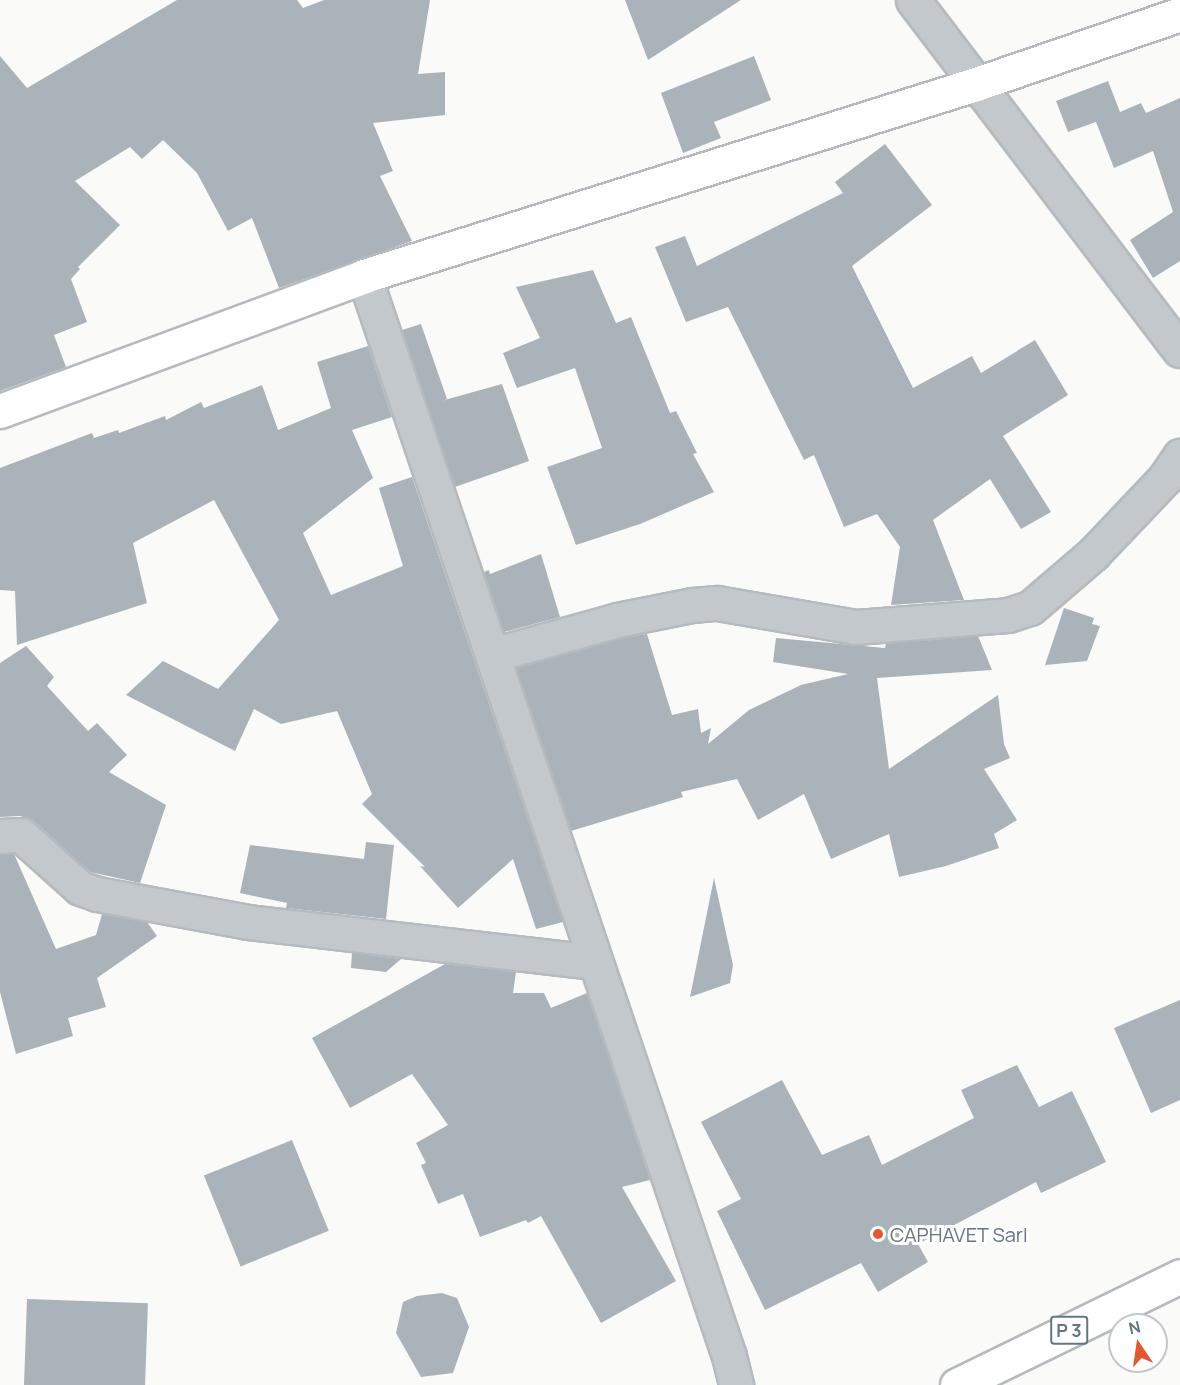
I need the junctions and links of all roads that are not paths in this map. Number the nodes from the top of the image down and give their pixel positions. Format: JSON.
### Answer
{"nodes":[{"id":1,"x":914,"y":0,"type":"edge"},
{"id":2,"x":1180,"y":14,"type":"edge"},
{"id":3,"x":976,"y":84,"type":"junction"},
{"id":4,"x":364,"y":276,"type":"junction"},
{"id":5,"x":1180,"y":350,"type":"edge"},
{"id":6,"x":0,"y":411,"type":"edge"},
{"id":7,"x":1180,"y":456,"type":"edge"},
{"id":8,"x":492,"y":655,"type":"junction"},
{"id":9,"x":0,"y":836,"type":"edge"},
{"id":10,"x":595,"y":962,"type":"junction"},
{"id":11,"x":1180,"y":1276,"type":"edge"},
{"id":12,"x":736,"y":1385,"type":"edge"},
{"id":13,"x":957,"y":1385,"type":"edge"}],
"edges":[{"from":1,"to":3,"type":"street"},
{"from":2,"to":3,"type":"main road"},
{"from":3,"to":4,"type":"main road"},
{"from":3,"to":5,"type":"street"},
{"from":4,"to":6,"type":"main road"},
{"from":4,"to":8,"type":"street"},
{"from":7,"to":8,"type":"street"},
{"from":8,"to":10,"type":"street"},
{"from":9,"to":10,"type":"street"},
{"from":10,"to":12,"type":"street"},
{"from":11,"to":13,"type":"main road","number":"P 3"}]}
